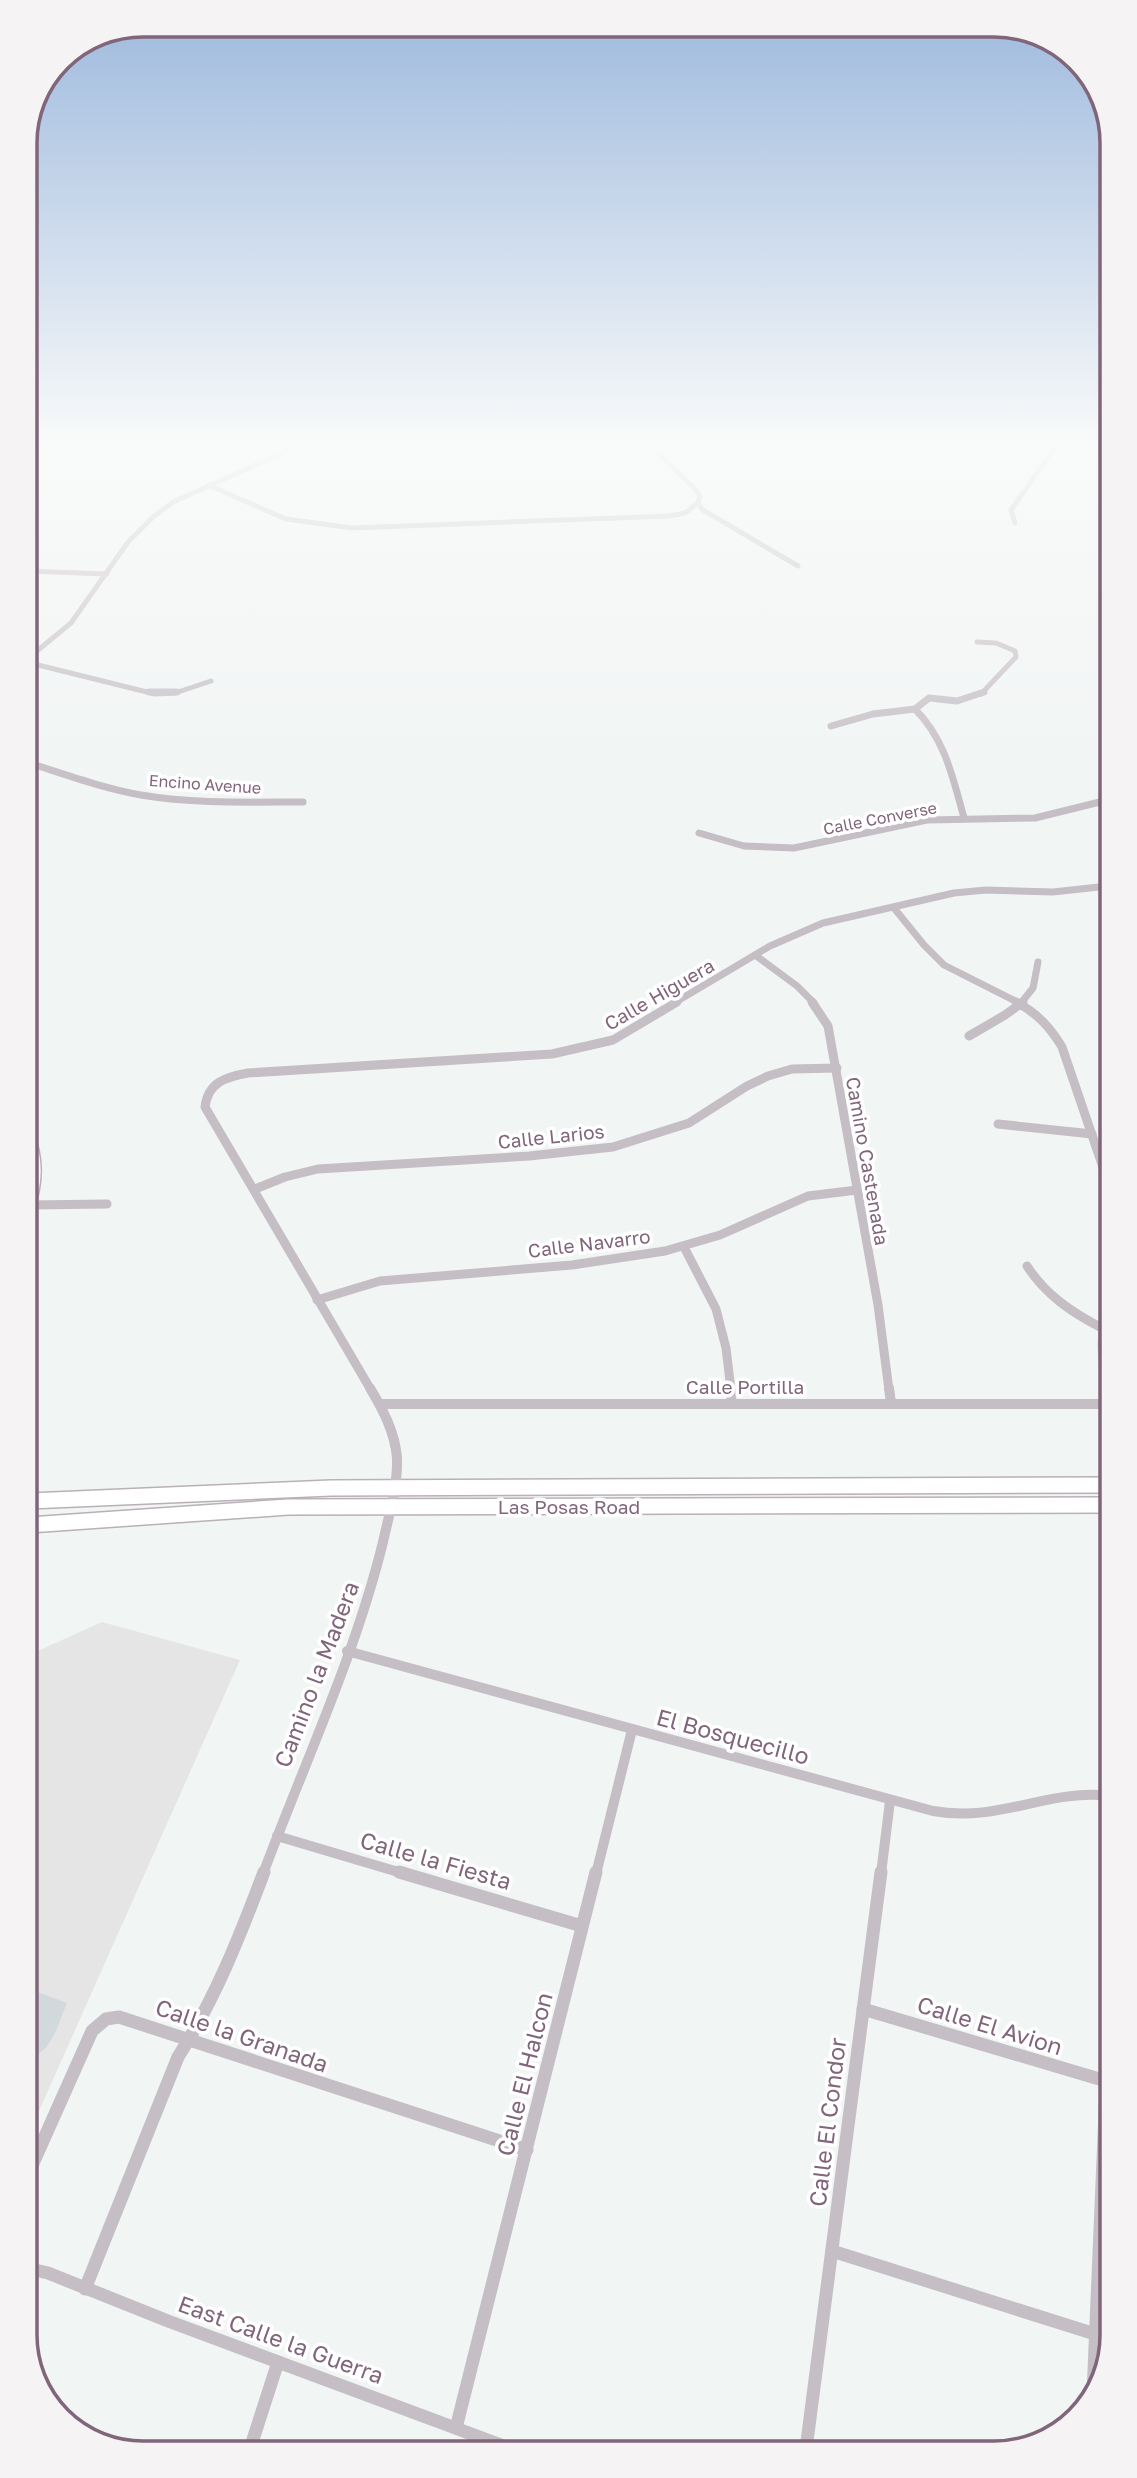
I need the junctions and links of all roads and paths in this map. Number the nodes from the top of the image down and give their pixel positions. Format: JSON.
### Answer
{"nodes":[{"id":1,"x":115,"y":562,"type":"edge"},
{"id":2,"x":791,"y":562,"type":"edge"},
{"id":3,"x":798,"y":566,"type":"dead end"},
{"id":4,"x":37,"y":571,"type":"edge"},
{"id":5,"x":107,"y":574,"type":"junction"},
{"id":6,"x":977,"y":642,"type":"dead end"},
{"id":7,"x":37,"y":652,"type":"edge"},
{"id":8,"x":37,"y":664,"type":"edge"},
{"id":9,"x":211,"y":681,"type":"dead end"},
{"id":10,"x":915,"y":709,"type":"junction"},
{"id":11,"x":831,"y":726,"type":"dead end"},
{"id":12,"x":37,"y":765,"type":"edge"},
{"id":13,"x":303,"y":802,"type":"dead end"},
{"id":14,"x":1100,"y":802,"type":"edge"},
{"id":15,"x":964,"y":818,"type":"junction"},
{"id":16,"x":699,"y":833,"type":"dead end"},
{"id":17,"x":1100,"y":887,"type":"edge"},
{"id":18,"x":894,"y":908,"type":"junction"},
{"id":19,"x":755,"y":955,"type":"junction"},
{"id":20,"x":1038,"y":962,"type":"dead end"},
{"id":21,"x":1021,"y":1004,"type":"junction"},
{"id":22,"x":969,"y":1036,"type":"dead end"},
{"id":23,"x":837,"y":1068,"type":"junction"},
{"id":24,"x":213,"y":1085,"type":"joint"},
{"id":25,"x":998,"y":1124,"type":"dead end"},
{"id":26,"x":1092,"y":1134,"type":"junction"},
{"id":27,"x":1100,"y":1158,"type":"edge"},
{"id":28,"x":255,"y":1189,"type":"junction"},
{"id":29,"x":857,"y":1190,"type":"junction"},
{"id":30,"x":107,"y":1204,"type":"dead end"},
{"id":31,"x":37,"y":1207,"type":"edge"},
{"id":32,"x":684,"y":1247,"type":"junction"},
{"id":33,"x":1027,"y":1266,"type":"dead end"},
{"id":34,"x":317,"y":1300,"type":"junction"},
{"id":35,"x":1100,"y":1327,"type":"joint"},
{"id":36,"x":1100,"y":1350,"type":"edge"},
{"id":37,"x":891,"y":1403,"type":"junction"},
{"id":38,"x":380,"y":1404,"type":"junction"},
{"id":39,"x":732,"y":1404,"type":"junction"},
{"id":40,"x":1100,"y":1404,"type":"edge"},
{"id":41,"x":1100,"y":1485,"type":"edge"},
{"id":42,"x":394,"y":1489,"type":"junction"},
{"id":43,"x":37,"y":1501,"type":"edge"},
{"id":44,"x":1100,"y":1505,"type":"edge"},
{"id":45,"x":391,"y":1506,"type":"junction"},
{"id":46,"x":37,"y":1524,"type":"edge"},
{"id":47,"x":347,"y":1651,"type":"junction"},
{"id":48,"x":632,"y":1730,"type":"junction"},
{"id":49,"x":1100,"y":1795,"type":"edge"},
{"id":50,"x":890,"y":1801,"type":"junction"},
{"id":51,"x":277,"y":1836,"type":"junction"},
{"id":52,"x":582,"y":1926,"type":"junction"},
{"id":53,"x":863,"y":2009,"type":"junction"},
{"id":54,"x":190,"y":2040,"type":"junction"},
{"id":55,"x":1100,"y":2079,"type":"edge"},
{"id":56,"x":527,"y":2150,"type":"junction"},
{"id":57,"x":37,"y":2154,"type":"edge"},
{"id":58,"x":1100,"y":2219,"type":"edge"},
{"id":59,"x":832,"y":2251,"type":"junction"},
{"id":60,"x":37,"y":2270,"type":"edge"},
{"id":61,"x":86,"y":2289,"type":"junction"},
{"id":62,"x":1095,"y":2334,"type":"junction"},
{"id":63,"x":278,"y":2362,"type":"junction"},
{"id":64,"x":1094,"y":2372,"type":"edge"},
{"id":65,"x":456,"y":2428,"type":"junction"},
{"id":66,"x":253,"y":2441,"type":"edge"},
{"id":67,"x":490,"y":2441,"type":"edge"},
{"id":68,"x":807,"y":2441,"type":"edge"}],
"edges":[{"from":1,"to":5,"type":"street"},
{"from":2,"to":3,"type":"street"},
{"from":4,"to":5,"type":"street"},
{"from":5,"to":7,"type":"street"},
{"from":6,"to":10,"type":"street"},
{"from":8,"to":9,"type":"street"},
{"from":10,"to":11,"type":"street"},
{"from":10,"to":15,"type":"street"},
{"from":12,"to":13,"type":"street","name":"Encino Avenue"},
{"from":14,"to":15,"type":"street","name":"Calle Converse"},
{"from":15,"to":16,"type":"street","name":"Calle Converse"},
{"from":17,"to":18,"type":"street","name":"Calle Higuera"},
{"from":18,"to":19,"type":"street","name":"Calle Higuera"},
{"from":18,"to":21,"type":"street"},
{"from":19,"to":23,"type":"street","name":"Camino Castenada"},
{"from":19,"to":24,"type":"street","name":"Calle Higuera"},
{"from":20,"to":21,"type":"street"},
{"from":21,"to":22,"type":"street"},
{"from":21,"to":26,"type":"street"},
{"from":23,"to":28,"type":"street","name":"Calle Larios"},
{"from":23,"to":29,"type":"street","name":"Camino Castenada"},
{"from":24,"to":28,"type":"street","name":"Camino la Madera"},
{"from":25,"to":26,"type":"street"},
{"from":26,"to":27,"type":"street"},
{"from":28,"to":34,"type":"street","name":"Camino la Madera"},
{"from":29,"to":32,"type":"street","name":"Calle Navarro"},
{"from":29,"to":37,"type":"street","name":"Camino Castenada"},
{"from":30,"to":31,"type":"street"},
{"from":32,"to":34,"type":"street","name":"Calle Navarro"},
{"from":32,"to":39,"type":"street"},
{"from":33,"to":35,"type":"street"},
{"from":34,"to":38,"type":"street","name":"Camino la Madera"},
{"from":35,"to":36,"type":"street"},
{"from":37,"to":39,"type":"street","name":"Calle Portilla"},
{"from":37,"to":40,"type":"street","name":"Calle Portilla"},
{"from":38,"to":39,"type":"street","name":"Calle Portilla"},
{"from":38,"to":42,"type":"street","name":"Camino la Madera"},
{"from":41,"to":42,"type":"main road","name":"Las Posas Road"},
{"from":42,"to":43,"type":"main road","name":"Las Posas Road"},
{"from":42,"to":45,"type":"street","name":"Camino la Madera"},
{"from":44,"to":45,"type":"main road","name":"Las Posas Road"},
{"from":45,"to":46,"type":"main road","name":"Las Posas Road"},
{"from":45,"to":47,"type":"street","name":"Camino la Madera"},
{"from":47,"to":48,"type":"street","name":"El Bosquecillo"},
{"from":47,"to":51,"type":"street","name":"Camino la Madera"},
{"from":48,"to":50,"type":"street","name":"El Bosquecillo"},
{"from":48,"to":52,"type":"street","name":"Calle El Halcon"},
{"from":49,"to":50,"type":"street","name":"El Bosquecillo"},
{"from":50,"to":53,"type":"street","name":"Calle El Condor"},
{"from":51,"to":52,"type":"street","name":"Calle la Fiesta"},
{"from":51,"to":54,"type":"street","name":"Camino la Madera"},
{"from":52,"to":56,"type":"street","name":"Calle El Halcon"},
{"from":53,"to":55,"type":"street","name":"Calle El Avion"},
{"from":53,"to":59,"type":"street","name":"Calle El Condor"},
{"from":54,"to":56,"type":"street","name":"Calle la Granada"},
{"from":54,"to":57,"type":"street","name":"Calle la Granada"},
{"from":54,"to":61,"type":"street","name":"Camino la Madera"},
{"from":56,"to":65,"type":"street","name":"Calle El Halcon"},
{"from":58,"to":62,"type":"street"},
{"from":59,"to":62,"type":"street"},
{"from":59,"to":68,"type":"street","name":"Calle El Condor"},
{"from":60,"to":61,"type":"street","name":"East Calle la Guerra"},
{"from":61,"to":63,"type":"street","name":"East Calle la Guerra"},
{"from":62,"to":64,"type":"street"},
{"from":63,"to":65,"type":"street","name":"East Calle la Guerra"},
{"from":63,"to":66,"type":"street"},
{"from":65,"to":67,"type":"street","name":"East Calle la Guerra"}]}
